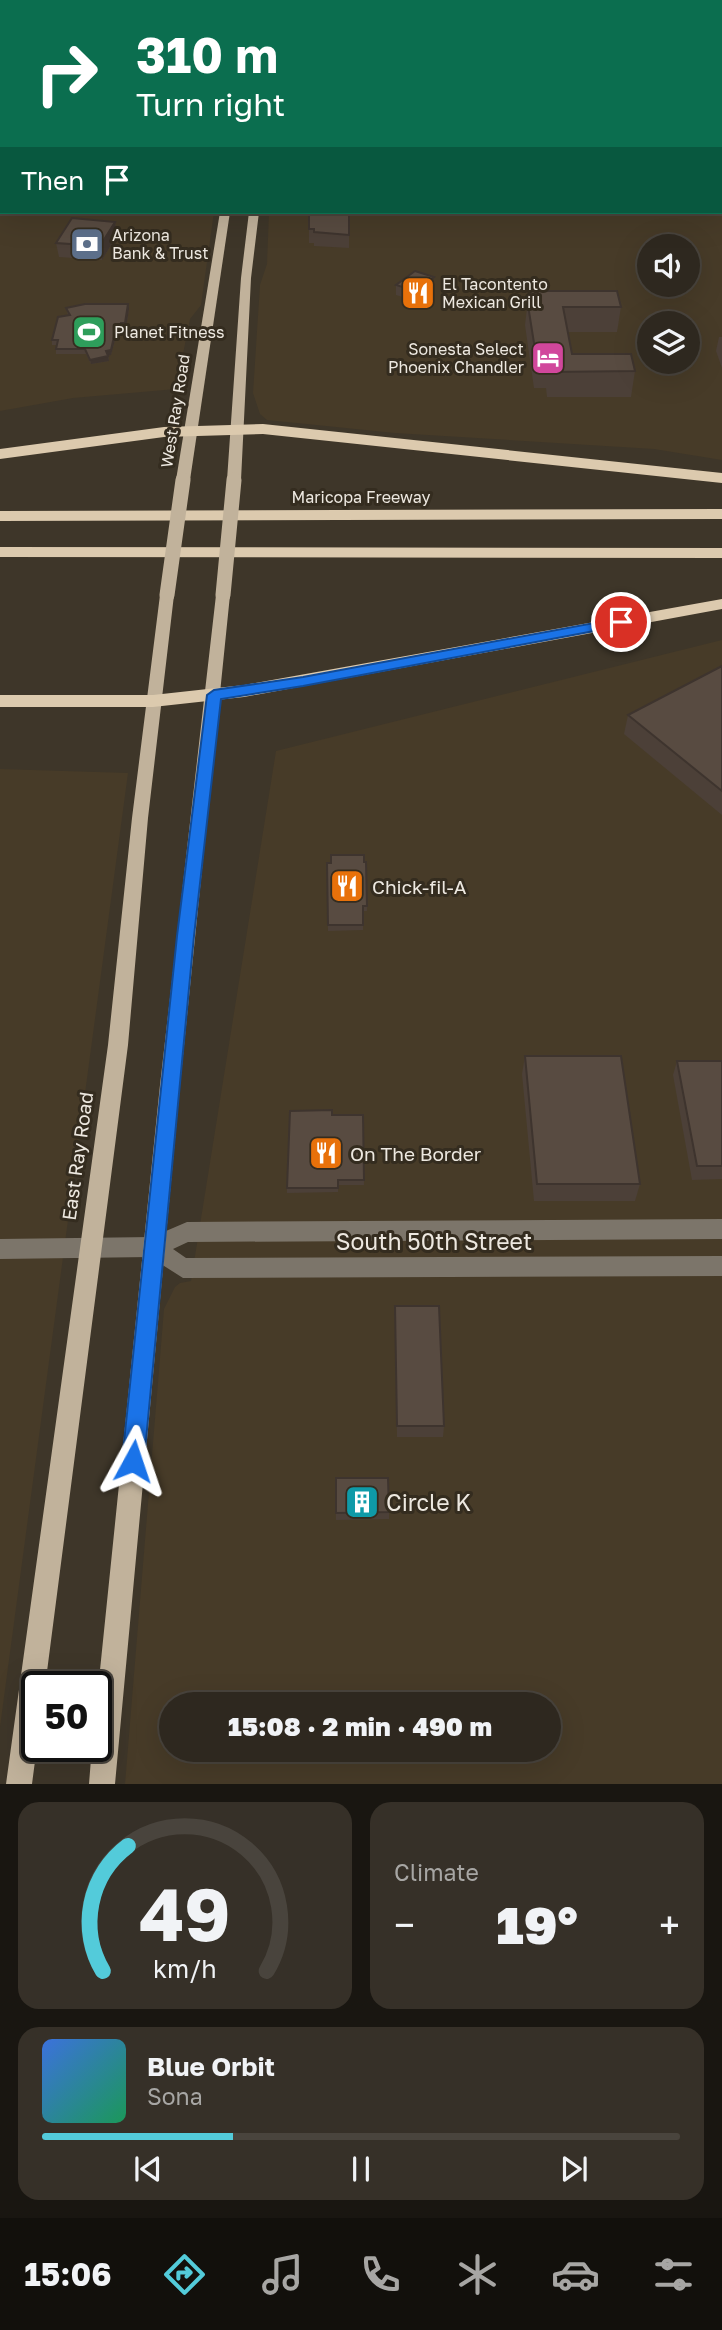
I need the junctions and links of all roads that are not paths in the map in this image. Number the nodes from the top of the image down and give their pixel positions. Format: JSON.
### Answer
{"nodes":[{"id":1,"x":225,"y":214,"type":"edge"},
{"id":2,"x":254,"y":214,"type":"edge"},
{"id":3,"x":239,"y":429,"type":"junction"},
{"id":4,"x":189,"y":431,"type":"junction"},
{"id":5,"x":0,"y":454,"type":"edge"},
{"id":6,"x":722,"y":478,"type":"edge"},
{"id":7,"x":722,"y":514,"type":"edge"},
{"id":8,"x":0,"y":516,"type":"edge"},
{"id":9,"x":176,"y":534,"type":"joint"},
{"id":10,"x":0,"y":552,"type":"edge"},
{"id":11,"x":722,"y":553,"type":"edge"},
{"id":12,"x":722,"y":604,"type":"edge"},
{"id":13,"x":214,"y":695,"type":"junction"},
{"id":14,"x":0,"y":701,"type":"edge"},
{"id":15,"x":153,"y":701,"type":"junction"},
{"id":16,"x":722,"y":1229,"type":"edge"},
{"id":17,"x":153,"y":1247,"type":"junction"},
{"id":18,"x":89,"y":1248,"type":"junction"},
{"id":19,"x":0,"y":1249,"type":"edge"},
{"id":20,"x":722,"y":1266,"type":"edge"},
{"id":21,"x":19,"y":1784,"type":"edge"},
{"id":22,"x":102,"y":1784,"type":"edge"}],
"edges":[{"from":1,"to":4,"type":"main road","name":"West Ray Road"},
{"from":2,"to":3,"type":"main road"},
{"from":3,"to":4,"type":"highway"},
{"from":3,"to":6,"type":"highway"},
{"from":3,"to":13,"type":"main road","bridge":true},
{"from":4,"to":5,"type":"highway"},
{"from":4,"to":9,"type":"main road","name":"West Ray Road","bridge":true},
{"from":7,"to":8,"type":"highway","name":"Maricopa Freeway"},
{"from":9,"to":15,"type":"main road","name":"East Ray Road","bridge":true},
{"from":10,"to":11,"type":"highway"},
{"from":12,"to":13,"type":"highway"},
{"from":13,"to":15,"type":"highway"},
{"from":13,"to":17,"type":"main road"},
{"from":14,"to":15,"type":"highway"},
{"from":15,"to":18,"type":"main road","name":"East Ray Road"},
{"from":16,"to":17,"type":"street","name":"South 50th Street"},
{"from":17,"to":18,"type":"street","name":"South 50th Street"},
{"from":17,"to":20,"type":"street","name":"South 50th Street"},
{"from":17,"to":22,"type":"main road"},
{"from":18,"to":19,"type":"street","name":"South 50th Street"},
{"from":18,"to":21,"type":"main road","name":"East Ray Road"}]}
